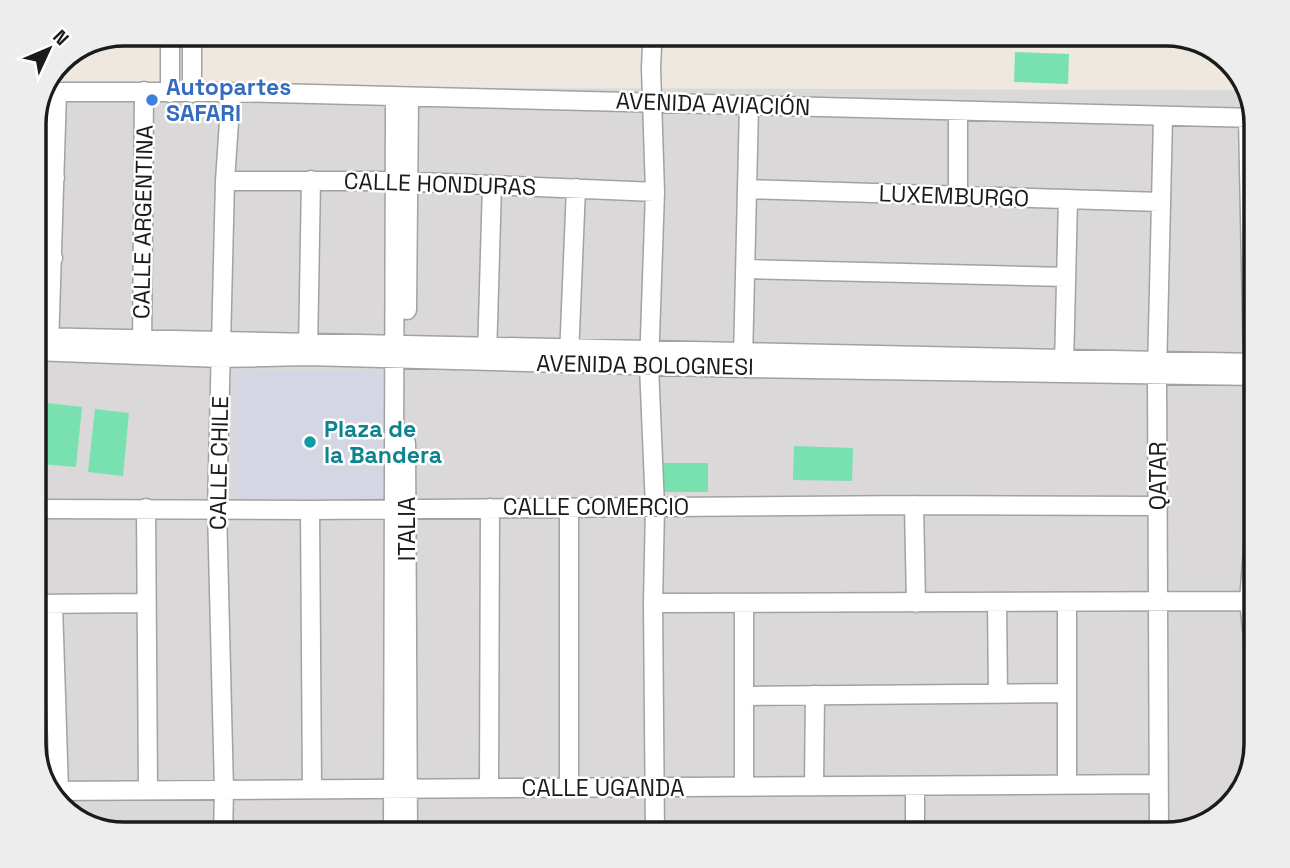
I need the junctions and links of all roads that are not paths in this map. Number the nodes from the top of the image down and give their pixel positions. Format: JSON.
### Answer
{"nodes":[{"id":1,"x":170,"y":46,"type":"edge"},
{"id":2,"x":192,"y":46,"type":"edge"},
{"id":3,"x":652,"y":46,"type":"edge"},
{"id":4,"x":144,"y":91,"type":"junction"},
{"id":5,"x":53,"y":92,"type":"edge"},
{"id":6,"x":231,"y":92,"type":"junction"},
{"id":7,"x":170,"y":93,"type":"junction"},
{"id":8,"x":192,"y":93,"type":"junction"},
{"id":9,"x":51,"y":96,"type":"edge"},
{"id":10,"x":402,"y":98,"type":"junction"},
{"id":11,"x":653,"y":102,"type":"junction"},
{"id":12,"x":750,"y":105,"type":"junction"},
{"id":13,"x":958,"y":111,"type":"junction"},
{"id":14,"x":1163,"y":117,"type":"junction"},
{"id":15,"x":1244,"y":118,"type":"edge"},
{"id":16,"x":46,"y":178,"type":"edge"},
{"id":17,"x":55,"y":178,"type":"junction"},
{"id":18,"x":311,"y":180,"type":"junction"},
{"id":19,"x":225,"y":181,"type":"junction"},
{"id":20,"x":402,"y":182,"type":"junction"},
{"id":21,"x":492,"y":185,"type":"junction"},
{"id":22,"x":576,"y":188,"type":"junction"},
{"id":23,"x":747,"y":189,"type":"junction"},
{"id":24,"x":655,"y":192,"type":"junction"},
{"id":25,"x":958,"y":196,"type":"junction"},
{"id":26,"x":1068,"y":199,"type":"junction"},
{"id":27,"x":1161,"y":202,"type":"junction"},
{"id":28,"x":46,"y":258,"type":"edge"},
{"id":29,"x":53,"y":258,"type":"junction"},
{"id":30,"x":745,"y":269,"type":"junction"},
{"id":31,"x":1066,"y":277,"type":"junction"},
{"id":32,"x":46,"y":308,"type":"edge"},
{"id":33,"x":46,"y":344,"type":"edge"},
{"id":34,"x":142,"y":346,"type":"junction"},
{"id":35,"x":221,"y":349,"type":"junction"},
{"id":36,"x":308,"y":349,"type":"junction"},
{"id":37,"x":400,"y":351,"type":"junction"},
{"id":38,"x":487,"y":353,"type":"junction"},
{"id":39,"x":569,"y":356,"type":"junction"},
{"id":40,"x":650,"y":357,"type":"junction"},
{"id":41,"x":743,"y":359,"type":"junction"},
{"id":42,"x":1064,"y":365,"type":"junction"},
{"id":43,"x":1157,"y":367,"type":"junction"},
{"id":44,"x":1244,"y":369,"type":"edge"},
{"id":45,"x":914,"y":505,"type":"junction"},
{"id":46,"x":1158,"y":506,"type":"junction"},
{"id":47,"x":569,"y":507,"type":"junction"},
{"id":48,"x":655,"y":507,"type":"junction"},
{"id":49,"x":146,"y":508,"type":"junction"},
{"id":50,"x":490,"y":508,"type":"junction"},
{"id":51,"x":46,"y":509,"type":"edge"},
{"id":52,"x":217,"y":509,"type":"junction"},
{"id":53,"x":400,"y":509,"type":"junction"},
{"id":54,"x":310,"y":510,"type":"junction"},
{"id":55,"x":1244,"y":601,"type":"edge"},
{"id":56,"x":997,"y":602,"type":"junction"},
{"id":57,"x":1067,"y":602,"type":"junction"},
{"id":58,"x":1158,"y":602,"type":"junction"},
{"id":59,"x":146,"y":603,"type":"junction"},
{"id":60,"x":744,"y":603,"type":"junction"},
{"id":61,"x":916,"y":603,"type":"junction"},
{"id":62,"x":46,"y":604,"type":"edge"},
{"id":63,"x":54,"y":604,"type":"junction"},
{"id":64,"x":653,"y":604,"type":"junction"},
{"id":65,"x":998,"y":694,"type":"junction"},
{"id":66,"x":1067,"y":694,"type":"junction"},
{"id":67,"x":815,"y":695,"type":"junction"},
{"id":68,"x":46,"y":696,"type":"edge"},
{"id":69,"x":56,"y":696,"type":"junction"},
{"id":70,"x":744,"y":696,"type":"junction"},
{"id":71,"x":53,"y":778,"type":"edge"},
{"id":72,"x":1159,"y":784,"type":"junction"},
{"id":73,"x":1068,"y":785,"type":"junction"},
{"id":74,"x":814,"y":786,"type":"junction"},
{"id":75,"x":915,"y":786,"type":"junction"},
{"id":76,"x":744,"y":787,"type":"junction"},
{"id":77,"x":489,"y":788,"type":"junction"},
{"id":78,"x":569,"y":788,"type":"junction"},
{"id":79,"x":655,"y":788,"type":"junction"},
{"id":80,"x":312,"y":789,"type":"junction"},
{"id":81,"x":400,"y":789,"type":"junction"},
{"id":82,"x":148,"y":790,"type":"junction"},
{"id":83,"x":223,"y":790,"type":"junction"},
{"id":84,"x":61,"y":791,"type":"edge"},
{"id":85,"x":223,"y":822,"type":"edge"},
{"id":86,"x":395,"y":822,"type":"edge"},
{"id":87,"x":406,"y":822,"type":"edge"},
{"id":88,"x":655,"y":822,"type":"edge"},
{"id":89,"x":915,"y":822,"type":"edge"},
{"id":90,"x":1159,"y":822,"type":"edge"}],
"edges":[{"from":1,"to":7,"type":"street"},
{"from":2,"to":8,"type":"street"},
{"from":3,"to":11,"type":"street"},
{"from":4,"to":5,"type":"street","name":"AVENIDA AVIACIÓN"},
{"from":4,"to":7,"type":"street","name":"AVENIDA AVIACIÓN"},
{"from":4,"to":34,"type":"street","name":"CALLE ARGENTINA"},
{"from":6,"to":8,"type":"street","name":"AVENIDA AVIACIÓN"},
{"from":6,"to":10,"type":"street","name":"AVENIDA AVIACIÓN"},
{"from":6,"to":19,"type":"street","name":"CALLE CHILE"},
{"from":7,"to":8,"type":"street","name":"AVENIDA AVIACIÓN"},
{"from":9,"to":17,"type":"street"},
{"from":10,"to":11,"type":"street","name":"AVENIDA AVIACIÓN"},
{"from":10,"to":20,"type":"street","name":"ITALIA"},
{"from":11,"to":12,"type":"street","name":"AVENIDA AVIACIÓN"},
{"from":11,"to":24,"type":"street"},
{"from":12,"to":13,"type":"street","name":"AVENIDA AVIACIÓN"},
{"from":12,"to":23,"type":"street"},
{"from":13,"to":14,"type":"street","name":"AVENIDA AVIACIÓN"},
{"from":13,"to":25,"type":"street"},
{"from":14,"to":15,"type":"street","name":"AVENIDA AVIACIÓN"},
{"from":14,"to":27,"type":"street","name":"QATAR"},
{"from":16,"to":17,"type":"street"},
{"from":17,"to":29,"type":"street"},
{"from":18,"to":19,"type":"street","name":"CALLE HONDURAS"},
{"from":18,"to":20,"type":"street","name":"CALLE HONDURAS"},
{"from":18,"to":36,"type":"street"},
{"from":19,"to":35,"type":"street","name":"CALLE CHILE"},
{"from":20,"to":21,"type":"street","name":"CALLE HONDURAS"},
{"from":20,"to":37,"type":"street","name":"ITALIA"},
{"from":21,"to":22,"type":"street","name":"CALLE HONDURAS"},
{"from":21,"to":38,"type":"street"},
{"from":22,"to":24,"type":"street","name":"CALLE HONDURAS"},
{"from":22,"to":39,"type":"street"},
{"from":23,"to":25,"type":"street","name":"LUXEMBURGO"},
{"from":23,"to":30,"type":"street"},
{"from":24,"to":40,"type":"street"},
{"from":25,"to":26,"type":"street","name":"LUXEMBURGO"},
{"from":26,"to":27,"type":"street","name":"LUXEMBURGO"},
{"from":26,"to":31,"type":"street"},
{"from":27,"to":43,"type":"street","name":"QATAR"},
{"from":28,"to":29,"type":"street"},
{"from":29,"to":32,"type":"street"},
{"from":30,"to":31,"type":"street"},
{"from":30,"to":41,"type":"street"},
{"from":31,"to":42,"type":"street"},
{"from":33,"to":34,"type":"street","name":"AVENIDA BOLOGNESI"},
{"from":34,"to":35,"type":"street","name":"AVENIDA BOLOGNESI"},
{"from":35,"to":36,"type":"street","name":"AVENIDA BOLOGNESI"},
{"from":35,"to":52,"type":"street","name":"CALLE CHILE"},
{"from":36,"to":37,"type":"street","name":"AVENIDA BOLOGNESI"},
{"from":37,"to":38,"type":"street","name":"AVENIDA BOLOGNESI"},
{"from":37,"to":53,"type":"street","name":"ITALIA"},
{"from":38,"to":39,"type":"street","name":"AVENIDA BOLOGNESI"},
{"from":39,"to":40,"type":"street","name":"AVENIDA BOLOGNESI"},
{"from":40,"to":41,"type":"street","name":"AVENIDA BOLOGNESI"},
{"from":40,"to":48,"type":"street"},
{"from":41,"to":42,"type":"street","name":"AVENIDA BOLOGNESI"},
{"from":42,"to":43,"type":"street","name":"AVENIDA BOLOGNESI"},
{"from":43,"to":44,"type":"street","name":"AVENIDA BOLOGNESI"},
{"from":43,"to":46,"type":"street","name":"QATAR"},
{"from":45,"to":46,"type":"street","name":"CALLE COMERCIO"},
{"from":45,"to":48,"type":"street","name":"CALLE COMERCIO"},
{"from":45,"to":61,"type":"street"},
{"from":46,"to":58,"type":"street","name":"QATAR"},
{"from":47,"to":48,"type":"street","name":"CALLE COMERCIO"},
{"from":47,"to":50,"type":"street","name":"CALLE COMERCIO"},
{"from":47,"to":78,"type":"street"},
{"from":48,"to":64,"type":"street"},
{"from":49,"to":51,"type":"street","name":"CALLE COMERCIO"},
{"from":49,"to":52,"type":"street","name":"CALLE COMERCIO"},
{"from":49,"to":59,"type":"street"},
{"from":50,"to":53,"type":"street","name":"CALLE COMERCIO"},
{"from":50,"to":77,"type":"street"},
{"from":52,"to":54,"type":"street","name":"CALLE COMERCIO"},
{"from":52,"to":83,"type":"street","name":"CALLE CHILE"},
{"from":53,"to":54,"type":"street","name":"CALLE COMERCIO"},
{"from":53,"to":81,"type":"street","name":"ITALIA"},
{"from":54,"to":80,"type":"street"},
{"from":55,"to":58,"type":"street"},
{"from":56,"to":57,"type":"street"},
{"from":56,"to":61,"type":"street"},
{"from":56,"to":65,"type":"street"},
{"from":57,"to":58,"type":"street"},
{"from":57,"to":66,"type":"street"},
{"from":58,"to":72,"type":"street","name":"QATAR"},
{"from":59,"to":63,"type":"street"},
{"from":59,"to":82,"type":"street"},
{"from":60,"to":61,"type":"street"},
{"from":60,"to":64,"type":"street"},
{"from":60,"to":70,"type":"street"},
{"from":62,"to":63,"type":"street"},
{"from":63,"to":69,"type":"street"},
{"from":64,"to":79,"type":"street"},
{"from":65,"to":66,"type":"street"},
{"from":65,"to":67,"type":"street"},
{"from":66,"to":73,"type":"street"},
{"from":67,"to":70,"type":"street"},
{"from":67,"to":74,"type":"street"},
{"from":68,"to":69,"type":"street"},
{"from":69,"to":71,"type":"street"},
{"from":70,"to":76,"type":"street"},
{"from":72,"to":73,"type":"street","name":"CALLE UGANDA"},
{"from":72,"to":90,"type":"street","name":"QATAR"},
{"from":73,"to":75,"type":"street","name":"CALLE UGANDA"},
{"from":74,"to":75,"type":"street","name":"CALLE UGANDA"},
{"from":74,"to":76,"type":"street","name":"CALLE UGANDA"},
{"from":75,"to":89,"type":"street"},
{"from":76,"to":79,"type":"street","name":"CALLE UGANDA"},
{"from":77,"to":78,"type":"street","name":"CALLE UGANDA"},
{"from":77,"to":81,"type":"street","name":"CALLE UGANDA"},
{"from":78,"to":79,"type":"street","name":"CALLE UGANDA"},
{"from":79,"to":88,"type":"street"},
{"from":80,"to":81,"type":"street","name":"CALLE UGANDA"},
{"from":80,"to":83,"type":"street","name":"CALLE UGANDA"},
{"from":81,"to":86,"type":"street"},
{"from":81,"to":87,"type":"street"},
{"from":82,"to":83,"type":"street","name":"CALLE UGANDA"},
{"from":82,"to":84,"type":"street","name":"CALLE UGANDA"},
{"from":83,"to":85,"type":"street","name":"CALLE CHILE"}]}
